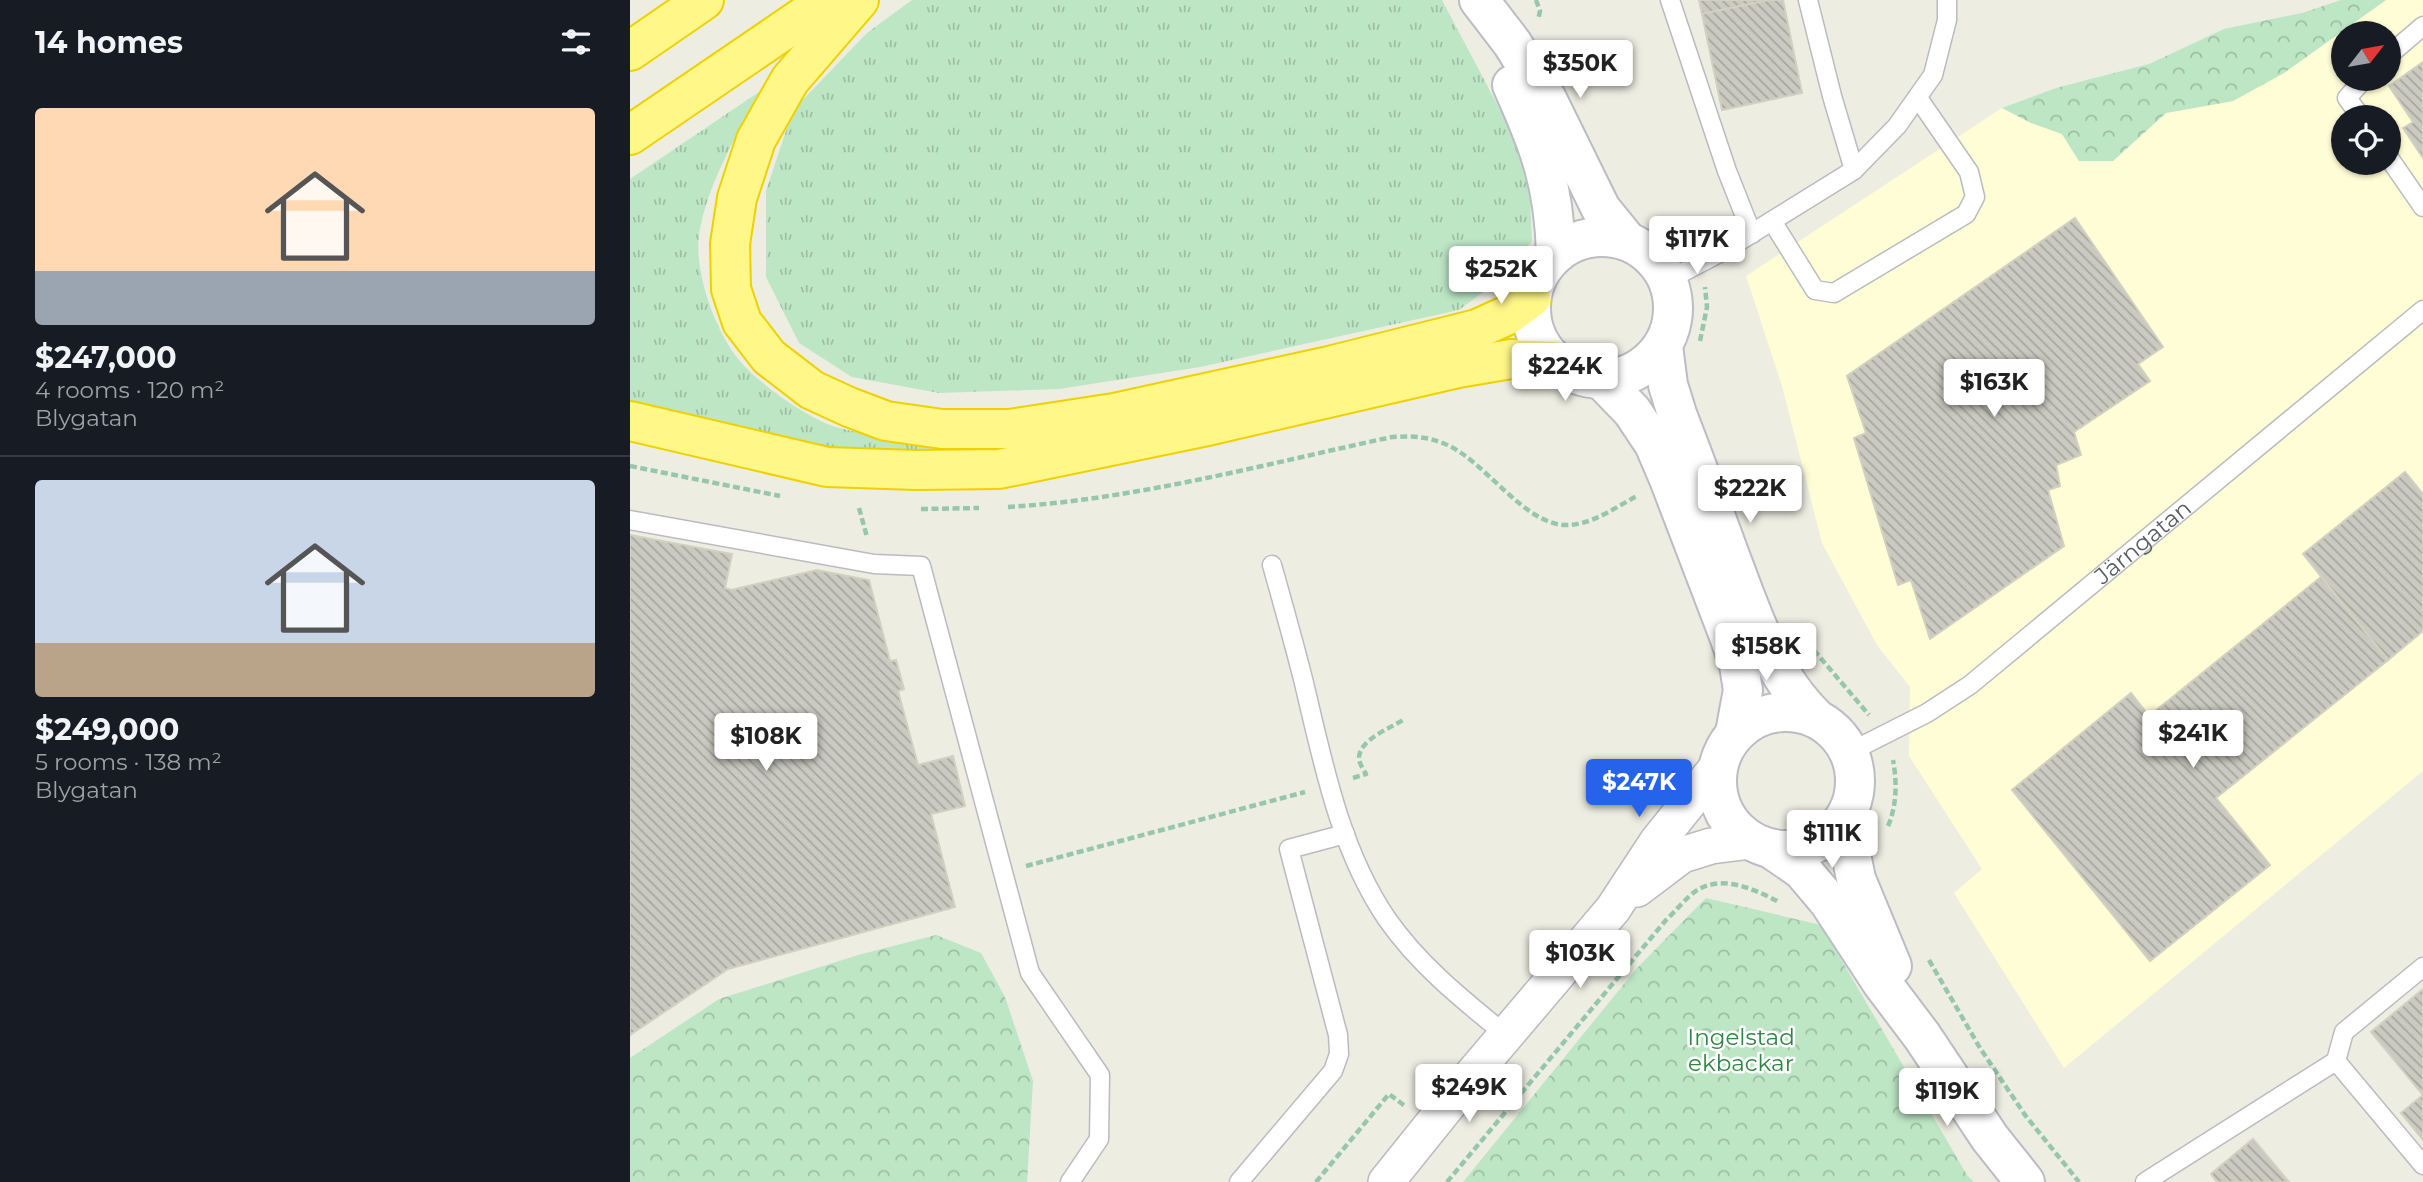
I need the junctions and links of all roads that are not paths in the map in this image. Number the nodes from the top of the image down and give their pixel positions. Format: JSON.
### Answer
{"nodes":[{"id":1,"x":704,"y":0,"type":"edge"},
{"id":2,"x":828,"y":0,"type":"edge"},
{"id":3,"x":859,"y":0,"type":"edge"},
{"id":4,"x":1470,"y":0,"type":"edge"},
{"id":5,"x":1479,"y":0,"type":"edge"},
{"id":6,"x":1670,"y":0,"type":"edge"},
{"id":7,"x":1808,"y":0,"type":"edge"},
{"id":8,"x":1947,"y":0,"type":"edge"},
{"id":9,"x":2423,"y":26,"type":"edge"},
{"id":10,"x":2401,"y":45,"type":"edge"},
{"id":11,"x":630,"y":51,"type":"edge"},
{"id":12,"x":2353,"y":91,"type":"edge"},
{"id":13,"x":1917,"y":97,"type":"junction"},
{"id":14,"x":2352,"y":105,"type":"edge"},
{"id":15,"x":630,"y":135,"type":"edge"},
{"id":16,"x":1854,"y":170,"type":"junction"},
{"id":17,"x":2401,"y":175,"type":"edge"},
{"id":18,"x":2423,"y":206,"type":"edge"},
{"id":19,"x":1772,"y":221,"type":"junction"},
{"id":20,"x":1642,"y":232,"type":"junction"},
{"id":21,"x":1752,"y":234,"type":"junction"},
{"id":22,"x":1556,"y":254,"type":"junction"},
{"id":23,"x":1682,"y":273,"type":"junction"},
{"id":24,"x":1531,"y":298,"type":"junction"},
{"id":25,"x":2423,"y":310,"type":"edge"},
{"id":26,"x":1681,"y":345,"type":"junction"},
{"id":27,"x":1553,"y":361,"type":"junction"},
{"id":28,"x":1602,"y":380,"type":"junction"},
{"id":29,"x":630,"y":421,"type":"edge"},
{"id":30,"x":630,"y":520,"type":"edge"},
{"id":31,"x":1272,"y":565,"type":"dead end"},
{"id":32,"x":1815,"y":716,"type":"junction"},
{"id":33,"x":1735,"y":733,"type":"junction"},
{"id":34,"x":1850,"y":752,"type":"junction"},
{"id":35,"x":1718,"y":766,"type":"junction"},
{"id":36,"x":1850,"y":810,"type":"junction"},
{"id":37,"x":1345,"y":834,"type":"junction"},
{"id":38,"x":1762,"y":845,"type":"junction"},
{"id":39,"x":1613,"y":909,"type":"junction"},
{"id":40,"x":2423,"y":967,"type":"edge"},
{"id":41,"x":1506,"y":1035,"type":"junction"},
{"id":42,"x":1922,"y":1036,"type":"junction"},
{"id":43,"x":2336,"y":1061,"type":"junction"},
{"id":44,"x":2423,"y":1165,"type":"edge"},
{"id":45,"x":1070,"y":1182,"type":"edge"},
{"id":46,"x":1239,"y":1182,"type":"edge"},
{"id":47,"x":1386,"y":1182,"type":"edge"},
{"id":48,"x":2025,"y":1182,"type":"edge"},
{"id":49,"x":2145,"y":1182,"type":"edge"}],
"edges":[{"from":1,"to":11,"type":"highway"},
{"from":2,"to":15,"type":"highway"},
{"from":3,"to":24,"type":"highway"},
{"from":4,"to":22,"type":"street"},
{"from":5,"to":20,"type":"street"},
{"from":6,"to":21,"type":"lane"},
{"from":7,"to":16,"type":"lane"},
{"from":8,"to":13,"type":"lane"},
{"from":9,"to":10,"type":"lane"},
{"from":12,"to":14,"type":"lane"},
{"from":13,"to":16,"type":"lane"},
{"from":13,"to":19,"type":"lane"},
{"from":16,"to":19,"type":"lane"},
{"from":17,"to":18,"type":"lane"},
{"from":19,"to":21,"type":"lane"},
{"from":20,"to":22,"type":"street"},
{"from":20,"to":23,"type":"street"},
{"from":21,"to":23,"type":"lane"},
{"from":22,"to":24,"type":"street"},
{"from":23,"to":26,"type":"street"},
{"from":24,"to":27,"type":"street"},
{"from":25,"to":34,"type":"lane","name":"Järngatan"},
{"from":26,"to":28,"type":"street"},
{"from":26,"to":32,"type":"street"},
{"from":27,"to":28,"type":"street"},
{"from":27,"to":29,"type":"highway"},
{"from":28,"to":33,"type":"street"},
{"from":30,"to":45,"type":"lane"},
{"from":31,"to":37,"type":"lane"},
{"from":32,"to":33,"type":"street"},
{"from":32,"to":34,"type":"street"},
{"from":33,"to":35,"type":"street"},
{"from":34,"to":36,"type":"street"},
{"from":35,"to":38,"type":"street"},
{"from":35,"to":39,"type":"street"},
{"from":36,"to":38,"type":"street"},
{"from":36,"to":42,"type":"street"},
{"from":37,"to":41,"type":"lane"},
{"from":37,"to":46,"type":"lane"},
{"from":38,"to":39,"type":"street"},
{"from":38,"to":42,"type":"street"},
{"from":39,"to":41,"type":"street"},
{"from":40,"to":43,"type":"lane"},
{"from":41,"to":47,"type":"street"},
{"from":42,"to":48,"type":"street"},
{"from":43,"to":44,"type":"lane"},
{"from":43,"to":49,"type":"lane"}]}
